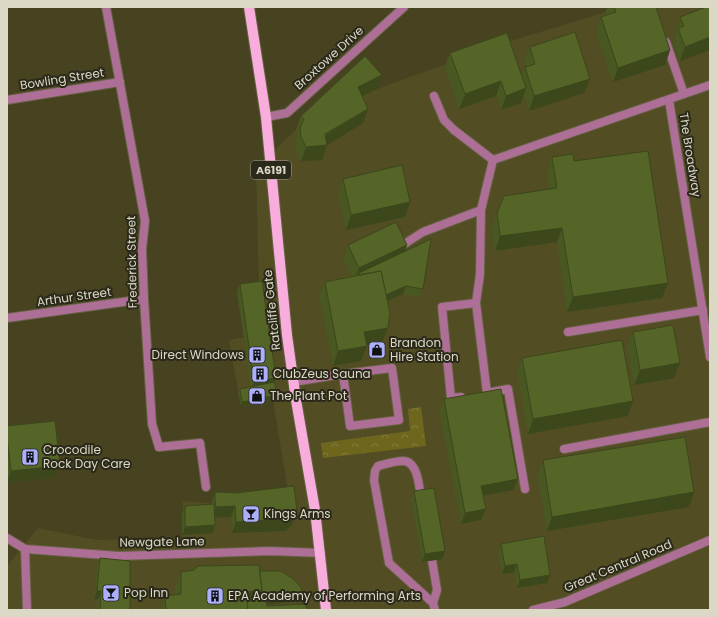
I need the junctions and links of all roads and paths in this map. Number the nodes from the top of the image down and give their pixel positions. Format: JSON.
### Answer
{"nodes":[{"id":1,"x":106,"y":7,"type":"edge"},
{"id":2,"x":249,"y":7,"type":"edge"},
{"id":3,"x":404,"y":7,"type":"edge"},
{"id":4,"x":663,"y":33,"type":"edge"},
{"id":5,"x":120,"y":82,"type":"junction"},
{"id":6,"x":710,"y":85,"type":"edge"},
{"id":7,"x":684,"y":94,"type":"junction"},
{"id":8,"x":434,"y":96,"type":"dead end"},
{"id":9,"x":7,"y":100,"type":"edge"},
{"id":10,"x":669,"y":100,"type":"junction"},
{"id":11,"x":266,"y":117,"type":"junction"},
{"id":12,"x":493,"y":160,"type":"junction"},
{"id":13,"x":481,"y":210,"type":"junction"},
{"id":14,"x":398,"y":248,"type":"edge"},
{"id":15,"x":144,"y":299,"type":"junction"},
{"id":16,"x":476,"y":303,"type":"junction"},
{"id":17,"x":703,"y":310,"type":"junction"},
{"id":18,"x":7,"y":318,"type":"edge"},
{"id":19,"x":708,"y":330,"type":"edge"},
{"id":20,"x":568,"y":332,"type":"dead end"},
{"id":21,"x":710,"y":357,"type":"edge"},
{"id":22,"x":343,"y":374,"type":"junction"},
{"id":23,"x":293,"y":382,"type":"junction"},
{"id":24,"x":480,"y":394,"type":"junction"},
{"id":25,"x":710,"y":422,"type":"edge"},
{"id":26,"x":564,"y":448,"type":"dead end"},
{"id":27,"x":206,"y":487,"type":"dead end"},
{"id":28,"x":525,"y":489,"type":"dead end"},
{"id":29,"x":421,"y":497,"type":"edge"},
{"id":30,"x":7,"y":538,"type":"edge"},
{"id":31,"x":710,"y":540,"type":"edge"},
{"id":32,"x":25,"y":549,"type":"junction"},
{"id":33,"x":321,"y":553,"type":"junction"},
{"id":34,"x":433,"y":563,"type":"edge"},
{"id":35,"x":434,"y":606,"type":"edge"},
{"id":36,"x":27,"y":610,"type":"edge"},
{"id":37,"x":326,"y":610,"type":"edge"},
{"id":38,"x":534,"y":610,"type":"edge"}],
"edges":[{"from":1,"to":5,"type":"street","name":"Frederick Street"},
{"from":2,"to":11,"type":"main road","name":"Ratcliffe Gate","number":"A6191"},
{"from":3,"to":11,"type":"street","name":"Broxtowe Drive"},
{"from":4,"to":7,"type":"street"},
{"from":5,"to":9,"type":"street","name":"Bowling Street"},
{"from":5,"to":15,"type":"street","name":"Frederick Street"},
{"from":6,"to":7,"type":"street"},
{"from":7,"to":10,"type":"street"},
{"from":8,"to":12,"type":"street"},
{"from":10,"to":12,"type":"street"},
{"from":10,"to":17,"type":"street","name":"The Broadway"},
{"from":11,"to":23,"type":"main road","name":"Ratcliffe Gate","number":"A6191"},
{"from":12,"to":13,"type":"street"},
{"from":13,"to":14,"type":"street"},
{"from":13,"to":16,"type":"street"},
{"from":15,"to":18,"type":"street","name":"Arthur Street"},
{"from":15,"to":27,"type":"street","name":"Frederick Street"},
{"from":16,"to":24,"type":"street"},
{"from":16,"to":24,"type":"street"},
{"from":17,"to":19,"type":"street","name":"The Broadway"},
{"from":17,"to":20,"type":"street"},
{"from":19,"to":21,"type":"street","name":"The Broadway"},
{"from":22,"to":22,"type":"street"},
{"from":22,"to":23,"type":"street"},
{"from":23,"to":33,"type":"main road","name":"Ratcliffe Gate","number":"A6191"},
{"from":24,"to":28,"type":"street"},
{"from":25,"to":26,"type":"street"},
{"from":29,"to":35,"type":"street"},
{"from":30,"to":32,"type":"street","name":"Newgate Lane"},
{"from":31,"to":38,"type":"street","name":"Great Central Road"},
{"from":32,"to":33,"type":"street","name":"Newgate Lane"},
{"from":32,"to":36,"type":"street"},
{"from":33,"to":37,"type":"main road","name":"Ratcliffe Gate","number":"A6191"},
{"from":34,"to":35,"type":"street"}]}
